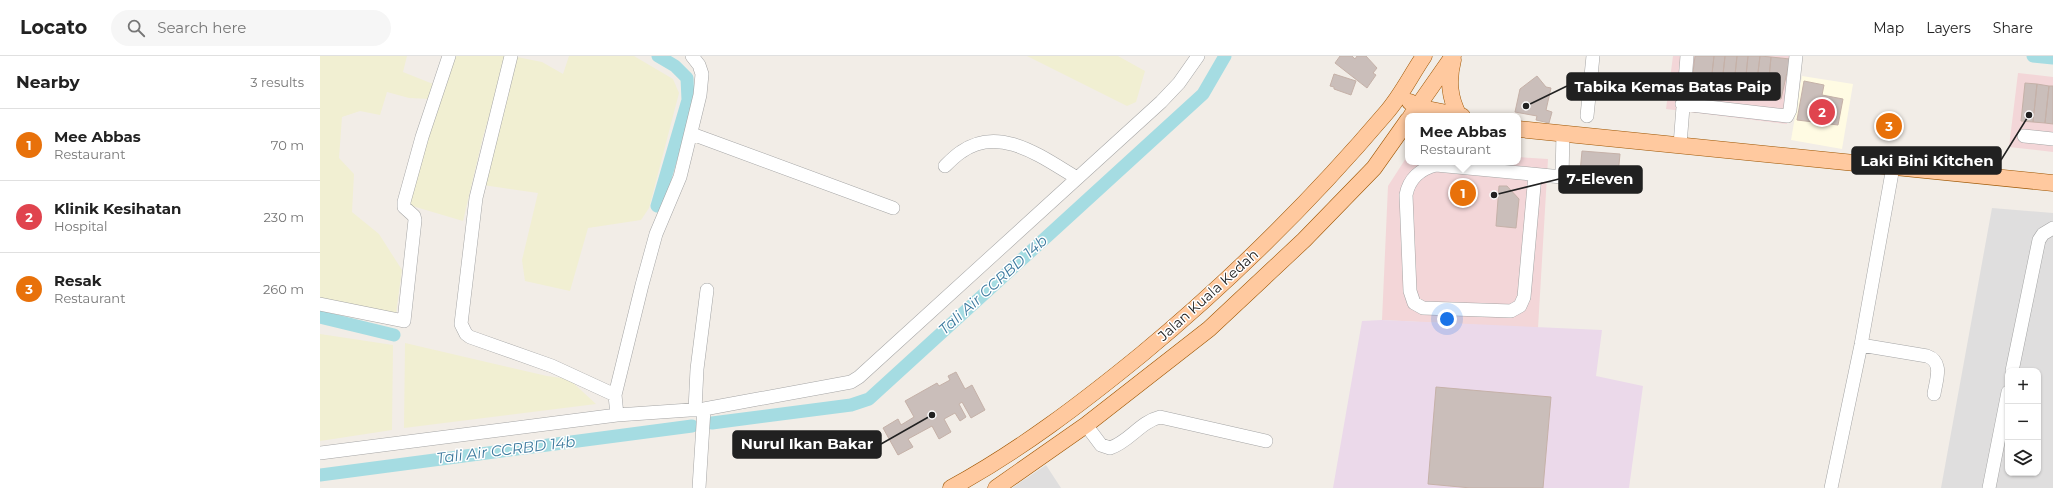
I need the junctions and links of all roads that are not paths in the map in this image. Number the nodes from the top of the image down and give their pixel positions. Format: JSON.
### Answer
{"nodes":[{"id":1,"x":449,"y":56,"type":"edge"},
{"id":2,"x":511,"y":56,"type":"edge"},
{"id":3,"x":692,"y":56,"type":"edge"},
{"id":4,"x":1198,"y":56,"type":"edge"},
{"id":5,"x":1424,"y":56,"type":"edge"},
{"id":6,"x":1454,"y":56,"type":"edge"},
{"id":7,"x":1593,"y":56,"type":"edge"},
{"id":8,"x":1687,"y":56,"type":"edge"},
{"id":9,"x":1796,"y":56,"type":"edge"},
{"id":10,"x":1399,"y":94,"type":"junction"},
{"id":11,"x":1682,"y":104,"type":"junction"},
{"id":12,"x":1387,"y":112,"type":"junction"},
{"id":13,"x":1406,"y":113,"type":"edge"},
{"id":14,"x":1416,"y":113,"type":"edge"},
{"id":15,"x":1459,"y":113,"type":"edge"},
{"id":16,"x":1587,"y":116,"type":"dead end"},
{"id":17,"x":1405,"y":120,"type":"edge"},
{"id":18,"x":1405,"y":128,"type":"edge"},
{"id":19,"x":1521,"y":129,"type":"edge"},
{"id":20,"x":1563,"y":133,"type":"junction"},
{"id":21,"x":692,"y":134,"type":"junction"},
{"id":22,"x":2024,"y":136,"type":"dead end"},
{"id":23,"x":2053,"y":139,"type":"edge"},
{"id":24,"x":1680,"y":145,"type":"junction"},
{"id":25,"x":945,"y":166,"type":"dead end"},
{"id":26,"x":1893,"y":166,"type":"junction"},
{"id":27,"x":1535,"y":175,"type":"junction"},
{"id":28,"x":1077,"y":178,"type":"junction"},
{"id":29,"x":2053,"y":183,"type":"edge"},
{"id":30,"x":893,"y":208,"type":"dead end"},
{"id":31,"x":2053,"y":228,"type":"edge"},
{"id":32,"x":707,"y":290,"type":"dead end"},
{"id":33,"x":320,"y":304,"type":"edge"},
{"id":34,"x":1861,"y":345,"type":"junction"},
{"id":35,"x":2013,"y":368,"type":"edge"},
{"id":36,"x":1934,"y":394,"type":"dead end"},
{"id":37,"x":615,"y":395,"type":"junction"},
{"id":38,"x":2006,"y":404,"type":"edge"},
{"id":39,"x":700,"y":409,"type":"junction"},
{"id":40,"x":617,"y":414,"type":"junction"},
{"id":41,"x":1086,"y":425,"type":"junction"},
{"id":42,"x":1266,"y":440,"type":"dead end"},
{"id":43,"x":320,"y":453,"type":"edge"},
{"id":44,"x":699,"y":488,"type":"edge"},
{"id":45,"x":951,"y":488,"type":"edge"},
{"id":46,"x":996,"y":488,"type":"edge"},
{"id":47,"x":1831,"y":488,"type":"edge"},
{"id":48,"x":1989,"y":488,"type":"edge"}],
"edges":[{"from":1,"to":33,"type":"street"},
{"from":2,"to":37,"type":"street"},
{"from":3,"to":21,"type":"street"},
{"from":4,"to":28,"type":"street"},
{"from":5,"to":10,"type":"main road","name":"Jalan Kuala Kedah"},
{"from":6,"to":14,"type":"main road"},
{"from":6,"to":15,"type":"main road"},
{"from":7,"to":16,"type":"street"},
{"from":8,"to":11,"type":"street"},
{"from":9,"to":11,"type":"street"},
{"from":10,"to":12,"type":"main road","name":"Jalan Kuala Kedah"},
{"from":10,"to":13,"type":"main road"},
{"from":11,"to":24,"type":"street"},
{"from":12,"to":17,"type":"main road"},
{"from":12,"to":45,"type":"main road","name":"Jalan Kuala Kedah"},
{"from":18,"to":41,"type":"main road","name":"Jalan Kuala Kedah"},
{"from":19,"to":20,"type":"main road"},
{"from":20,"to":24,"type":"main road"},
{"from":20,"to":27,"type":"street"},
{"from":21,"to":30,"type":"street"},
{"from":21,"to":37,"type":"street"},
{"from":22,"to":23,"type":"street"},
{"from":24,"to":26,"type":"main road"},
{"from":25,"to":28,"type":"street"},
{"from":26,"to":29,"type":"main road"},
{"from":26,"to":34,"type":"street"},
{"from":27,"to":27,"type":"street"},
{"from":28,"to":39,"type":"street"},
{"from":31,"to":35,"type":"street"},
{"from":32,"to":39,"type":"street"},
{"from":34,"to":36,"type":"street"},
{"from":34,"to":47,"type":"street"},
{"from":37,"to":40,"type":"street"},
{"from":38,"to":48,"type":"street"},
{"from":39,"to":40,"type":"street"},
{"from":39,"to":44,"type":"street"},
{"from":40,"to":43,"type":"street"},
{"from":41,"to":42,"type":"street"},
{"from":41,"to":46,"type":"main road","name":"Jalan Kuala Kedah"}]}
